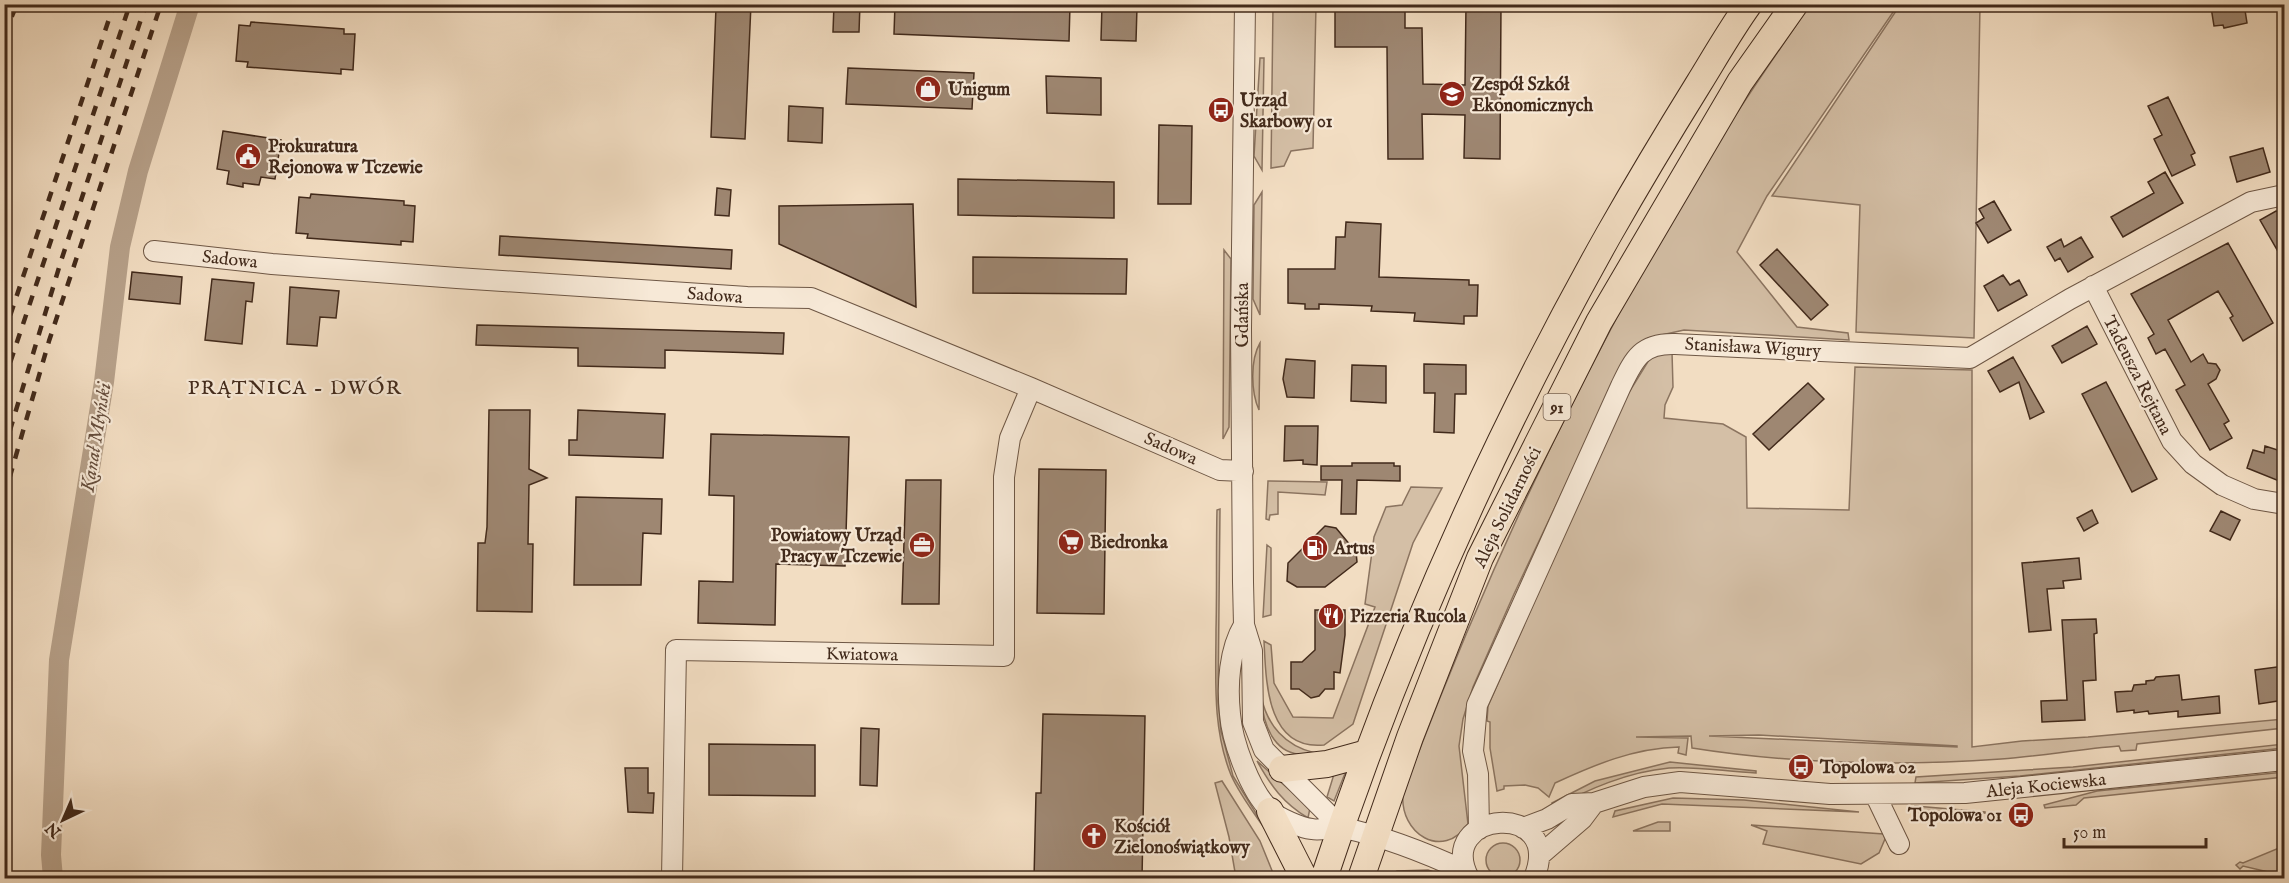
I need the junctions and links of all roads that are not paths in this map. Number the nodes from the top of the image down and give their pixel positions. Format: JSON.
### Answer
{"nodes":[{"id":1,"x":1245,"y":4,"type":"edge"},
{"id":2,"x":1749,"y":4,"type":"edge"},
{"id":3,"x":1795,"y":4,"type":"edge"},
{"id":4,"x":2284,"y":195,"type":"edge"},
{"id":5,"x":154,"y":251,"type":"dead end"},
{"id":6,"x":2093,"y":286,"type":"junction"},
{"id":7,"x":1031,"y":388,"type":"junction"},
{"id":8,"x":1243,"y":471,"type":"junction"},
{"id":9,"x":2284,"y":504,"type":"edge"},
{"id":10,"x":1244,"y":625,"type":"junction"},
{"id":11,"x":1368,"y":753,"type":"junction"},
{"id":12,"x":2284,"y":760,"type":"edge"},
{"id":13,"x":1282,"y":769,"type":"junction"},
{"id":14,"x":1478,"y":774,"type":"junction"},
{"id":15,"x":1875,"y":794,"type":"junction"},
{"id":16,"x":1594,"y":803,"type":"junction"},
{"id":17,"x":1270,"y":811,"type":"junction"},
{"id":18,"x":1502,"y":821,"type":"junction"},
{"id":19,"x":1341,"y":827,"type":"junction"},
{"id":20,"x":1479,"y":828,"type":"junction"},
{"id":21,"x":1523,"y":828,"type":"junction"},
{"id":22,"x":1374,"y":837,"type":"junction"},
{"id":23,"x":1899,"y":844,"type":"dead end"},
{"id":24,"x":1466,"y":845,"type":"junction"},
{"id":25,"x":1425,"y":853,"type":"junction"},
{"id":26,"x":1539,"y":856,"type":"junction"},
{"id":27,"x":1467,"y":875,"type":"edge"},
{"id":28,"x":672,"y":879,"type":"edge"},
{"id":29,"x":1304,"y":879,"type":"edge"},
{"id":30,"x":1324,"y":879,"type":"edge"},
{"id":31,"x":1361,"y":879,"type":"edge"},
{"id":32,"x":1534,"y":879,"type":"edge"}],
"edges":[{"from":1,"to":8,"type":"street","name":"Gdańska"},
{"from":2,"to":11,"type":"main road","name":"Aleja Solidarności","number":"91"},
{"from":3,"to":22,"type":"main road","name":"Aleja Solidarności","number":"91"},
{"from":4,"to":6,"type":"street","name":"Stanisława Wigury"},
{"from":5,"to":7,"type":"street","name":"Sadowa"},
{"from":6,"to":9,"type":"street","name":"Tadeusza Rejtana"},
{"from":6,"to":14,"type":"street","name":"Stanisława Wigury"},
{"from":7,"to":8,"type":"street","name":"Sadowa"},
{"from":7,"to":28,"type":"street","name":"Kwiatowa"},
{"from":8,"to":10,"type":"street","name":"Gdańska"},
{"from":10,"to":13,"type":"street","name":"Gdańska"},
{"from":10,"to":17,"type":"street","name":"Gdańska"},
{"from":11,"to":13,"type":"main road"},
{"from":11,"to":19,"type":"main road","name":"Aleja Solidarności","number":"91"},
{"from":12,"to":15,"type":"street","name":"Aleja Kociewska"},
{"from":13,"to":19,"type":"street","name":"Gdańska"},
{"from":14,"to":18,"type":"street","name":"Stanisława Wigury"},
{"from":14,"to":20,"type":"street","name":"Stanisława Wigury"},
{"from":15,"to":16,"type":"street","name":"Aleja Kociewska"},
{"from":15,"to":23,"type":"street"},
{"from":16,"to":21,"type":"street","name":"Aleja Kociewska"},
{"from":16,"to":26,"type":"street"},
{"from":17,"to":19,"type":"street"},
{"from":17,"to":29,"type":"main road"},
{"from":18,"to":20,"type":"street"},
{"from":18,"to":21,"type":"street"},
{"from":19,"to":22,"type":"street"},
{"from":19,"to":30,"type":"main road","name":"Aleja Solidarności","number":"91"},
{"from":20,"to":24,"type":"street"},
{"from":21,"to":26,"type":"street"},
{"from":22,"to":25,"type":"street"},
{"from":22,"to":31,"type":"main road","name":"Aleja Solidarności","number":"91"},
{"from":24,"to":25,"type":"street"},
{"from":24,"to":27,"type":"street"},
{"from":25,"to":27,"type":"street"},
{"from":26,"to":32,"type":"street"}]}
